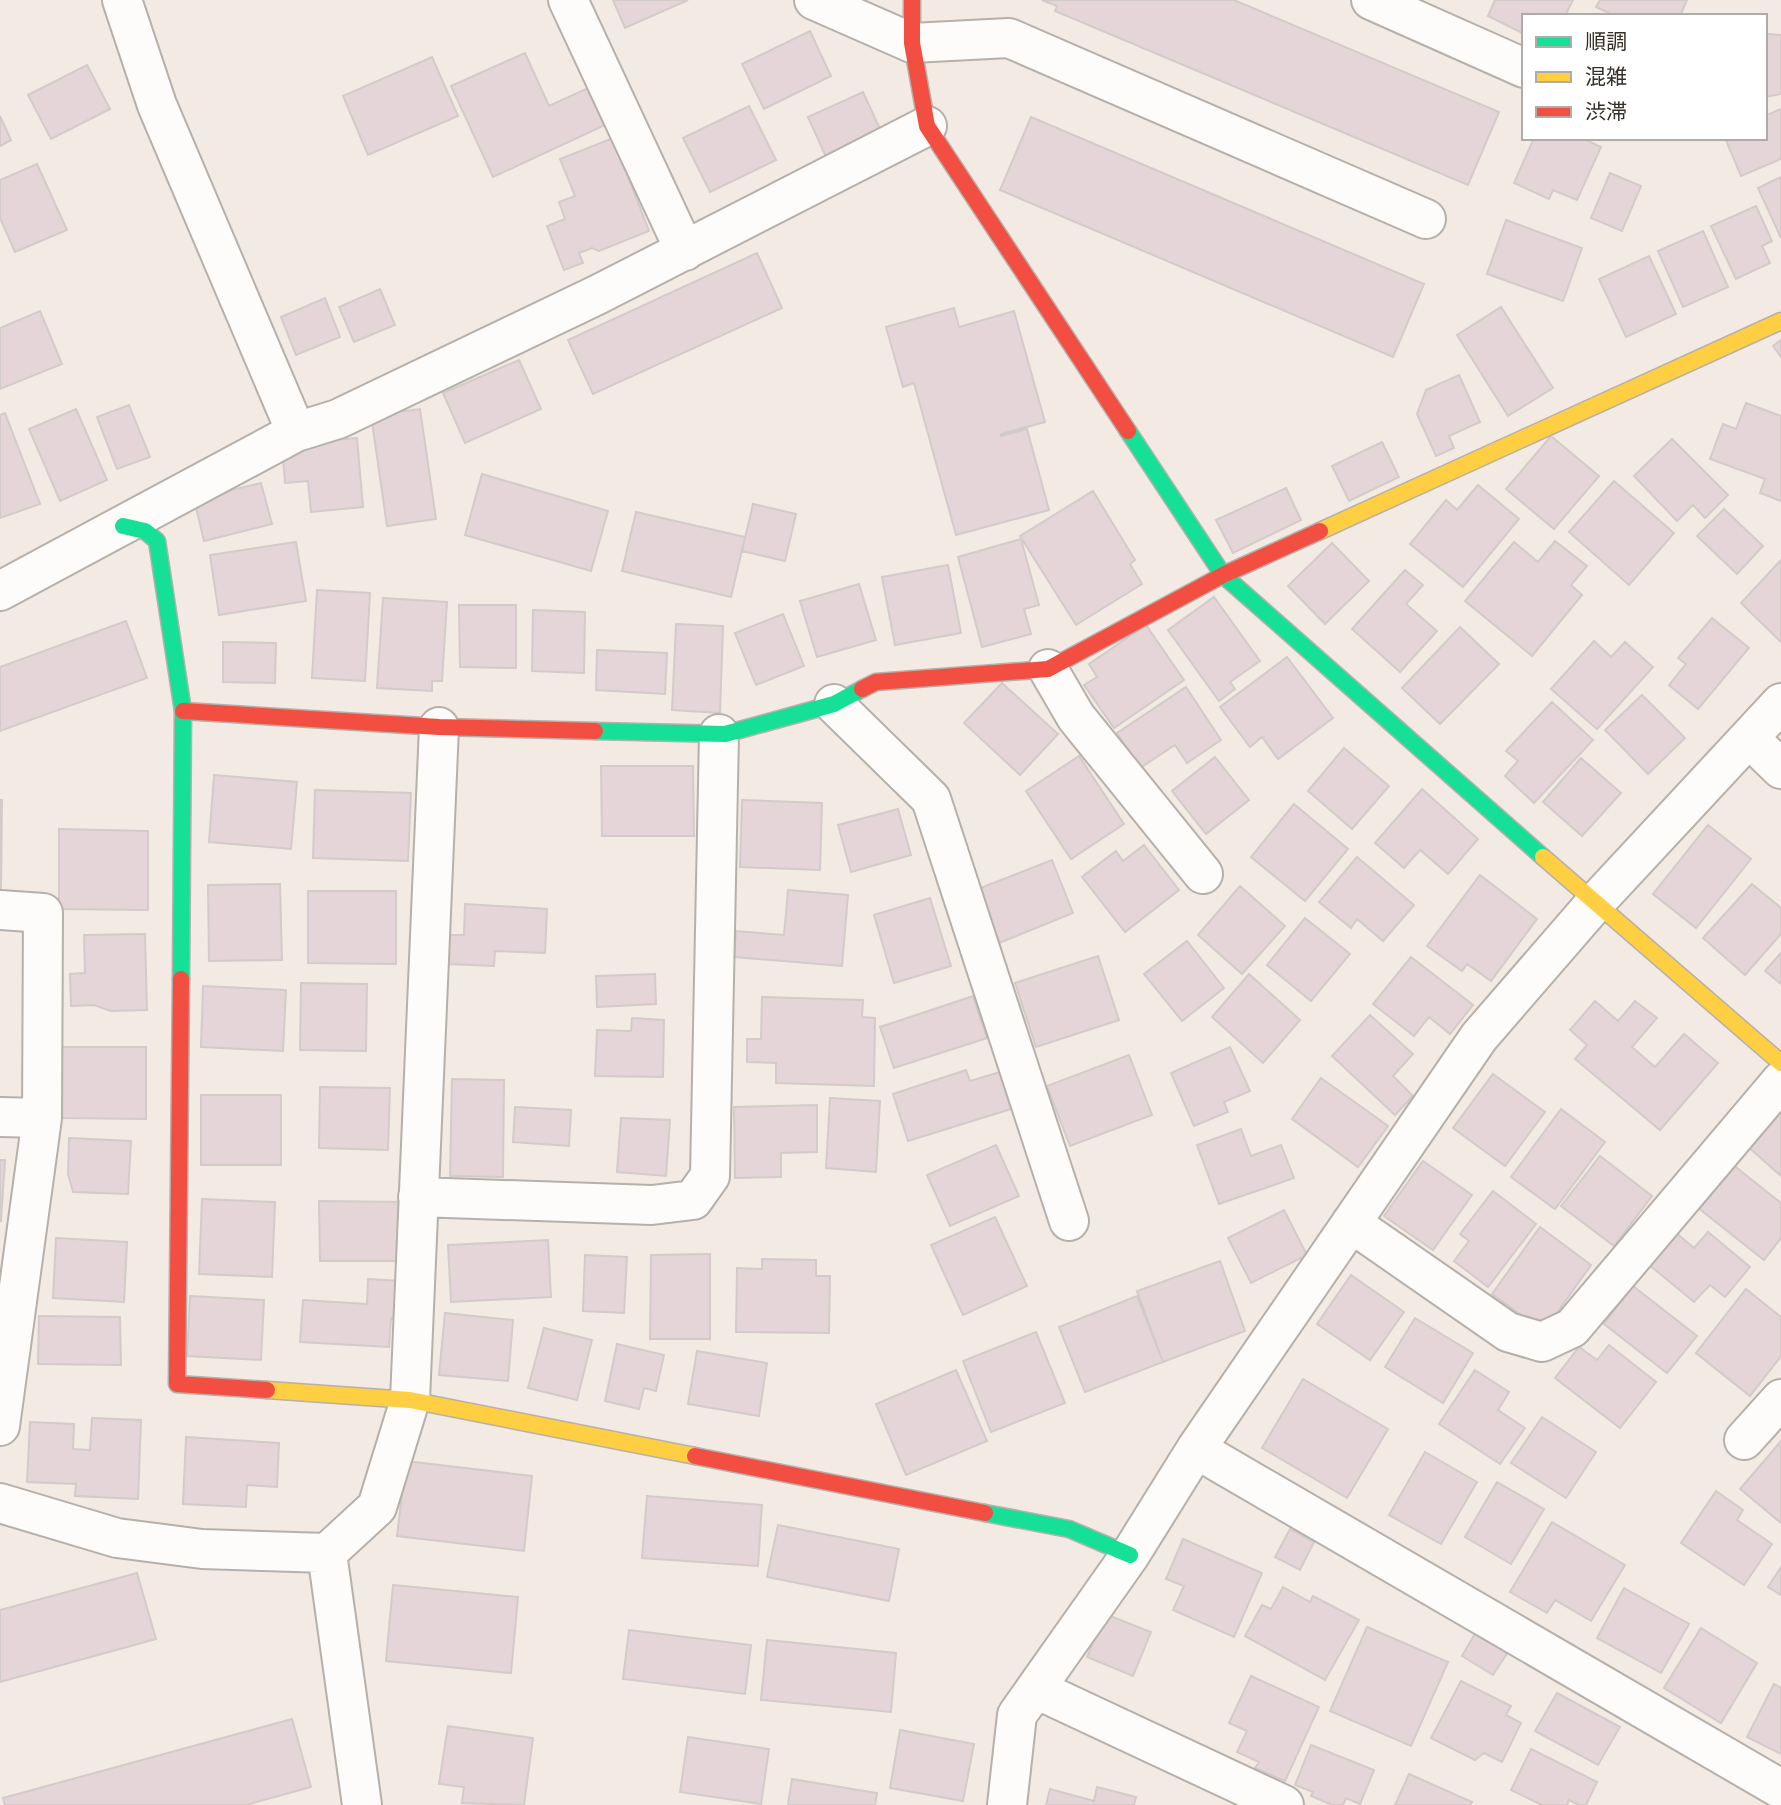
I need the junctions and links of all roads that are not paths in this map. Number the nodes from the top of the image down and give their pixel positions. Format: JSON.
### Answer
{"nodes":[{"id":1,"x":122,"y":0,"type":"edge"},
{"id":2,"x":568,"y":0,"type":"edge"},
{"id":3,"x":814,"y":0,"type":"edge"},
{"id":4,"x":912,"y":0,"type":"edge"},
{"id":5,"x":1371,"y":0,"type":"edge"},
{"id":6,"x":912,"y":43,"type":"junction"},
{"id":7,"x":1522,"y":67,"type":"edge"},
{"id":8,"x":927,"y":127,"type":"junction"},
{"id":9,"x":1426,"y":219,"type":"dead end"},
{"id":10,"x":685,"y":251,"type":"junction"},
{"id":11,"x":1781,"y":321,"type":"edge"},
{"id":12,"x":296,"y":432,"type":"junction"},
{"id":13,"x":123,"y":526,"type":"junction"},
{"id":14,"x":1223,"y":575,"type":"junction"},
{"id":15,"x":0,"y":590,"type":"edge"},
{"id":16,"x":1048,"y":669,"type":"junction"},
{"id":17,"x":1781,"y":703,"type":"edge"},
{"id":18,"x":834,"y":704,"type":"junction"},
{"id":19,"x":183,"y":711,"type":"junction"},
{"id":20,"x":439,"y":727,"type":"junction"},
{"id":21,"x":719,"y":734,"type":"junction"},
{"id":22,"x":1749,"y":738,"type":"junction"},
{"id":23,"x":1781,"y":769,"type":"edge"},
{"id":24,"x":1203,"y":874,"type":"dead end"},
{"id":25,"x":1595,"y":903,"type":"junction"},
{"id":26,"x":0,"y":910,"type":"edge"},
{"id":27,"x":1781,"y":1063,"type":"edge"},
{"id":28,"x":1781,"y":1081,"type":"edge"},
{"id":29,"x":0,"y":1118,"type":"edge"},
{"id":30,"x":42,"y":1118,"type":"junction"},
{"id":31,"x":418,"y":1197,"type":"junction"},
{"id":32,"x":1069,"y":1221,"type":"dead end"},
{"id":33,"x":1351,"y":1223,"type":"junction"},
{"id":34,"x":1781,"y":1399,"type":"edge"},
{"id":35,"x":410,"y":1400,"type":"junction"},
{"id":36,"x":0,"y":1426,"type":"edge"},
{"id":37,"x":1744,"y":1440,"type":"dead end"},
{"id":38,"x":1196,"y":1448,"type":"junction"},
{"id":39,"x":0,"y":1503,"type":"edge"},
{"id":40,"x":327,"y":1553,"type":"junction"},
{"id":41,"x":1130,"y":1555,"type":"junction"},
{"id":42,"x":1036,"y":1689,"type":"junction"},
{"id":43,"x":1781,"y":1789,"type":"edge"},
{"id":44,"x":362,"y":1805,"type":"edge"},
{"id":45,"x":1007,"y":1805,"type":"edge"},
{"id":46,"x":1284,"y":1805,"type":"edge"}],
"edges":[{"from":1,"to":12,"type":"street"},
{"from":2,"to":10,"type":"street"},
{"from":3,"to":6,"type":"street"},
{"from":4,"to":6,"type":"street"},
{"from":5,"to":7,"type":"street"},
{"from":6,"to":8,"type":"street"},
{"from":6,"to":9,"type":"street"},
{"from":8,"to":10,"type":"street"},
{"from":8,"to":14,"type":"street"},
{"from":10,"to":12,"type":"street"},
{"from":11,"to":14,"type":"street"},
{"from":12,"to":13,"type":"street"},
{"from":13,"to":15,"type":"street"},
{"from":13,"to":19,"type":"street"},
{"from":14,"to":16,"type":"street"},
{"from":14,"to":25,"type":"street"},
{"from":16,"to":18,"type":"street"},
{"from":16,"to":24,"type":"street"},
{"from":17,"to":22,"type":"street"},
{"from":18,"to":21,"type":"street"},
{"from":18,"to":32,"type":"street"},
{"from":19,"to":20,"type":"street"},
{"from":19,"to":35,"type":"street"},
{"from":20,"to":21,"type":"street"},
{"from":20,"to":31,"type":"street"},
{"from":21,"to":31,"type":"street"},
{"from":22,"to":23,"type":"street"},
{"from":22,"to":25,"type":"street"},
{"from":25,"to":27,"type":"street"},
{"from":25,"to":33,"type":"street"},
{"from":26,"to":30,"type":"street"},
{"from":28,"to":33,"type":"street"},
{"from":29,"to":30,"type":"street"},
{"from":30,"to":36,"type":"street"},
{"from":31,"to":35,"type":"street"},
{"from":33,"to":38,"type":"street"},
{"from":34,"to":37,"type":"street"},
{"from":35,"to":40,"type":"street"},
{"from":35,"to":41,"type":"street"},
{"from":38,"to":41,"type":"street"},
{"from":38,"to":43,"type":"street"},
{"from":39,"to":40,"type":"street"},
{"from":40,"to":44,"type":"street"},
{"from":41,"to":42,"type":"street"},
{"from":42,"to":45,"type":"street"},
{"from":42,"to":46,"type":"street"}]}
